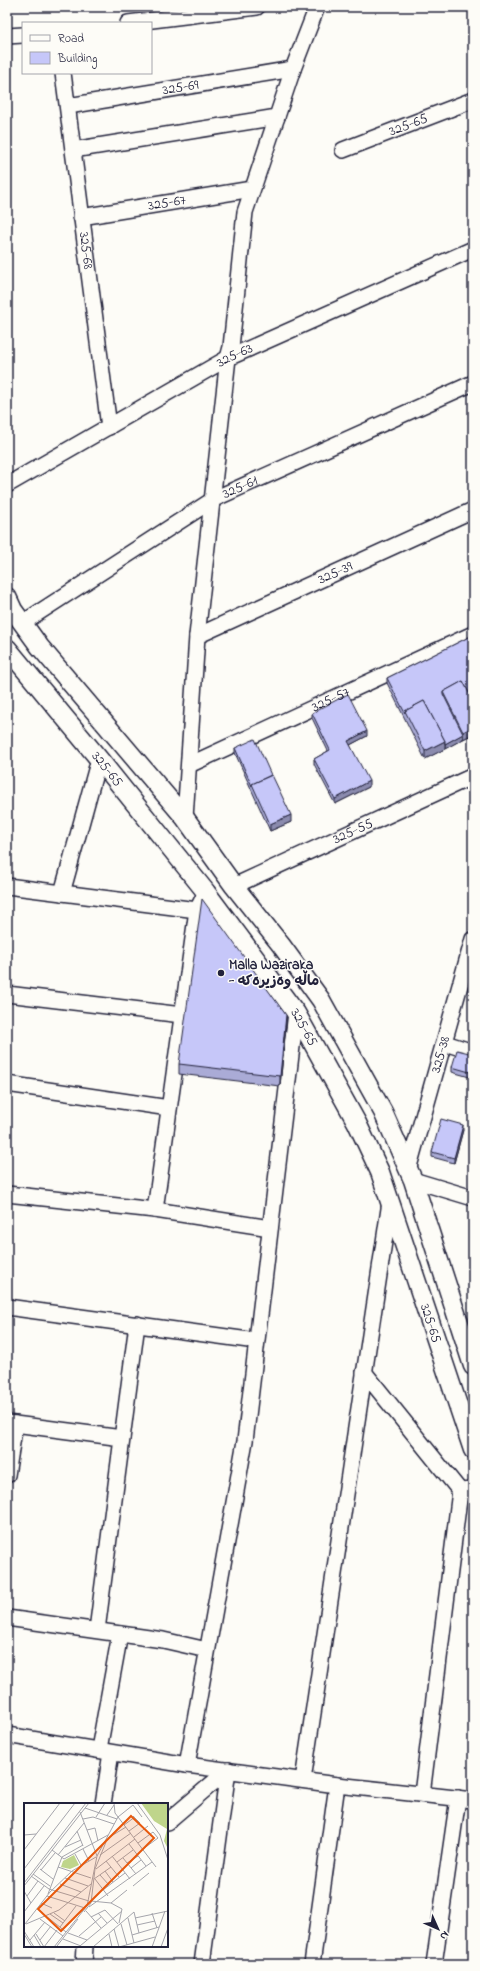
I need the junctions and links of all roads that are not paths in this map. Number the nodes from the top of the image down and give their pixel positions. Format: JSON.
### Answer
{"nodes":[{"id":1,"x":258,"y":7,"type":"edge"},
{"id":2,"x":317,"y":7,"type":"edge"},
{"id":3,"x":136,"y":22,"type":"edge"},
{"id":4,"x":22,"y":35,"type":"edge"},
{"id":5,"x":7,"y":36,"type":"edge"},
{"id":6,"x":293,"y":69,"type":"junction"},
{"id":7,"x":63,"y":74,"type":"edge"},
{"id":8,"x":473,"y":100,"type":"edge"},
{"id":9,"x":68,"y":106,"type":"junction"},
{"id":10,"x":277,"y":117,"type":"junction"},
{"id":11,"x":73,"y":150,"type":"junction"},
{"id":12,"x":344,"y":150,"type":"dead end"},
{"id":13,"x":252,"y":189,"type":"junction"},
{"id":14,"x":81,"y":217,"type":"junction"},
{"id":15,"x":473,"y":249,"type":"edge"},
{"id":16,"x":228,"y":358,"type":"junction"},
{"id":17,"x":473,"y":383,"type":"edge"},
{"id":18,"x":109,"y":427,"type":"junction"},
{"id":19,"x":7,"y":485,"type":"edge"},
{"id":20,"x":214,"y":499,"type":"junction"},
{"id":21,"x":473,"y":510,"type":"edge"},
{"id":22,"x":7,"y":597,"type":"edge"},
{"id":23,"x":24,"y":622,"type":"junction"},
{"id":24,"x":473,"y":634,"type":"edge"},
{"id":25,"x":197,"y":636,"type":"junction"},
{"id":26,"x":7,"y":648,"type":"edge"},
{"id":27,"x":99,"y":759,"type":"junction"},
{"id":28,"x":189,"y":765,"type":"junction"},
{"id":29,"x":473,"y":776,"type":"edge"},
{"id":30,"x":185,"y":818,"type":"junction"},
{"id":31,"x":7,"y":886,"type":"edge"},
{"id":32,"x":234,"y":886,"type":"junction"},
{"id":33,"x":206,"y":892,"type":"junction"},
{"id":34,"x":62,"y":893,"type":"junction"},
{"id":35,"x":197,"y":910,"type":"junction"},
{"id":36,"x":473,"y":938,"type":"edge"},
{"id":37,"x":281,"y":946,"type":"junction"},
{"id":38,"x":259,"y":962,"type":"junction"},
{"id":39,"x":7,"y":994,"type":"edge"},
{"id":40,"x":296,"y":1013,"type":"junction"},
{"id":41,"x":182,"y":1015,"type":"junction"},
{"id":42,"x":445,"y":1044,"type":"junction"},
{"id":43,"x":473,"y":1052,"type":"edge"},
{"id":44,"x":7,"y":1084,"type":"edge"},
{"id":45,"x":170,"y":1108,"type":"junction"},
{"id":46,"x":411,"y":1175,"type":"junction"},
{"id":47,"x":7,"y":1194,"type":"edge"},
{"id":48,"x":473,"y":1198,"type":"edge"},
{"id":49,"x":390,"y":1202,"type":"junction"},
{"id":50,"x":156,"y":1210,"type":"junction"},
{"id":51,"x":270,"y":1228,"type":"junction"},
{"id":52,"x":7,"y":1307,"type":"edge"},
{"id":53,"x":137,"y":1324,"type":"junction"},
{"id":54,"x":256,"y":1341,"type":"junction"},
{"id":55,"x":473,"y":1366,"type":"edge"},
{"id":56,"x":364,"y":1372,"type":"junction"},
{"id":57,"x":11,"y":1423,"type":"edge"},
{"id":58,"x":122,"y":1438,"type":"junction"},
{"id":59,"x":473,"y":1450,"type":"edge"},
{"id":60,"x":7,"y":1475,"type":"edge"},
{"id":61,"x":467,"y":1490,"type":"edge"},
{"id":62,"x":7,"y":1618,"type":"edge"},
{"id":63,"x":97,"y":1630,"type":"junction"},
{"id":64,"x":120,"y":1634,"type":"junction"},
{"id":65,"x":207,"y":1650,"type":"junction"},
{"id":66,"x":7,"y":1735,"type":"edge"},
{"id":67,"x":105,"y":1751,"type":"junction"},
{"id":68,"x":187,"y":1764,"type":"junction"},
{"id":69,"x":228,"y":1770,"type":"junction"},
{"id":70,"x":303,"y":1780,"type":"junction"},
{"id":71,"x":337,"y":1785,"type":"junction"},
{"id":72,"x":422,"y":1794,"type":"junction"},
{"id":73,"x":458,"y":1798,"type":"junction"},
{"id":74,"x":473,"y":1800,"type":"edge"},
{"id":75,"x":103,"y":1803,"type":"edge"},
{"id":76,"x":168,"y":1821,"type":"edge"},
{"id":77,"x":85,"y":1947,"type":"edge"},
{"id":78,"x":84,"y":1964,"type":"edge"},
{"id":79,"x":202,"y":1964,"type":"edge"},
{"id":80,"x":312,"y":1964,"type":"edge"},
{"id":81,"x":434,"y":1964,"type":"edge"}],
"edges":[{"from":1,"to":3,"type":"street"},
{"from":2,"to":6,"type":"street"},
{"from":4,"to":5,"type":"street"},
{"from":6,"to":9,"type":"street","name":"325-69"},
{"from":6,"to":10,"type":"street"},
{"from":7,"to":9,"type":"street","name":"325-68"},
{"from":8,"to":12,"type":"street","name":"325-65"},
{"from":9,"to":11,"type":"street","name":"325-68"},
{"from":10,"to":11,"type":"street"},
{"from":10,"to":13,"type":"street"},
{"from":11,"to":14,"type":"street","name":"325-68"},
{"from":13,"to":14,"type":"street","name":"325-67"},
{"from":13,"to":16,"type":"street"},
{"from":14,"to":18,"type":"street","name":"325-68"},
{"from":15,"to":16,"type":"street","name":"325-63"},
{"from":16,"to":18,"type":"street","name":"325-63"},
{"from":16,"to":20,"type":"street"},
{"from":17,"to":20,"type":"street","name":"325-61"},
{"from":18,"to":19,"type":"street","name":"325-63"},
{"from":20,"to":23,"type":"street","name":"325-61"},
{"from":20,"to":25,"type":"street"},
{"from":21,"to":25,"type":"street","name":"325-39"},
{"from":22,"to":23,"type":"street","name":"325-65"},
{"from":23,"to":30,"type":"street","name":"325-65"},
{"from":24,"to":28,"type":"street","name":"325-57"},
{"from":25,"to":28,"type":"street"},
{"from":26,"to":27,"type":"street","name":"325-65"},
{"from":27,"to":33,"type":"street","name":"325-65"},
{"from":27,"to":34,"type":"street"},
{"from":28,"to":30,"type":"street"},
{"from":29,"to":32,"type":"street","name":"325-55"},
{"from":30,"to":32,"type":"street","name":"325-65"},
{"from":31,"to":34,"type":"street"},
{"from":32,"to":37,"type":"street","name":"325-65"},
{"from":33,"to":35,"type":"street"},
{"from":33,"to":38,"type":"street","name":"325-65"},
{"from":34,"to":35,"type":"street"},
{"from":35,"to":41,"type":"street"},
{"from":36,"to":42,"type":"street","name":"325-38"},
{"from":37,"to":38,"type":"street"},
{"from":37,"to":46,"type":"street","name":"325-65"},
{"from":38,"to":40,"type":"street","name":"325-65"},
{"from":39,"to":41,"type":"street"},
{"from":40,"to":49,"type":"street","name":"325-65"},
{"from":40,"to":51,"type":"street"},
{"from":41,"to":45,"type":"street"},
{"from":42,"to":43,"type":"street"},
{"from":42,"to":46,"type":"street","name":"325-38"},
{"from":44,"to":45,"type":"street"},
{"from":45,"to":50,"type":"street"},
{"from":46,"to":48,"type":"street"},
{"from":46,"to":55,"type":"street","name":"325-65"},
{"from":47,"to":50,"type":"street"},
{"from":49,"to":56,"type":"street"},
{"from":49,"to":59,"type":"street","name":"325-65"},
{"from":50,"to":51,"type":"street"},
{"from":51,"to":54,"type":"street"},
{"from":52,"to":53,"type":"street"},
{"from":53,"to":54,"type":"street"},
{"from":53,"to":58,"type":"street"},
{"from":54,"to":65,"type":"street"},
{"from":56,"to":61,"type":"street"},
{"from":56,"to":70,"type":"street"},
{"from":57,"to":58,"type":"street"},
{"from":57,"to":60,"type":"street"},
{"from":58,"to":63,"type":"street"},
{"from":61,"to":72,"type":"street"},
{"from":62,"to":63,"type":"street"},
{"from":63,"to":64,"type":"street"},
{"from":64,"to":65,"type":"street"},
{"from":64,"to":67,"type":"street"},
{"from":65,"to":68,"type":"street"},
{"from":66,"to":67,"type":"street"},
{"from":67,"to":68,"type":"street"},
{"from":67,"to":75,"type":"street"},
{"from":68,"to":69,"type":"street"},
{"from":69,"to":70,"type":"street"},
{"from":69,"to":76,"type":"street"},
{"from":69,"to":79,"type":"street"},
{"from":70,"to":71,"type":"street"},
{"from":71,"to":72,"type":"street"},
{"from":71,"to":80,"type":"street"},
{"from":72,"to":73,"type":"street"},
{"from":73,"to":74,"type":"street"},
{"from":73,"to":81,"type":"street"},
{"from":77,"to":78,"type":"street"}]}
